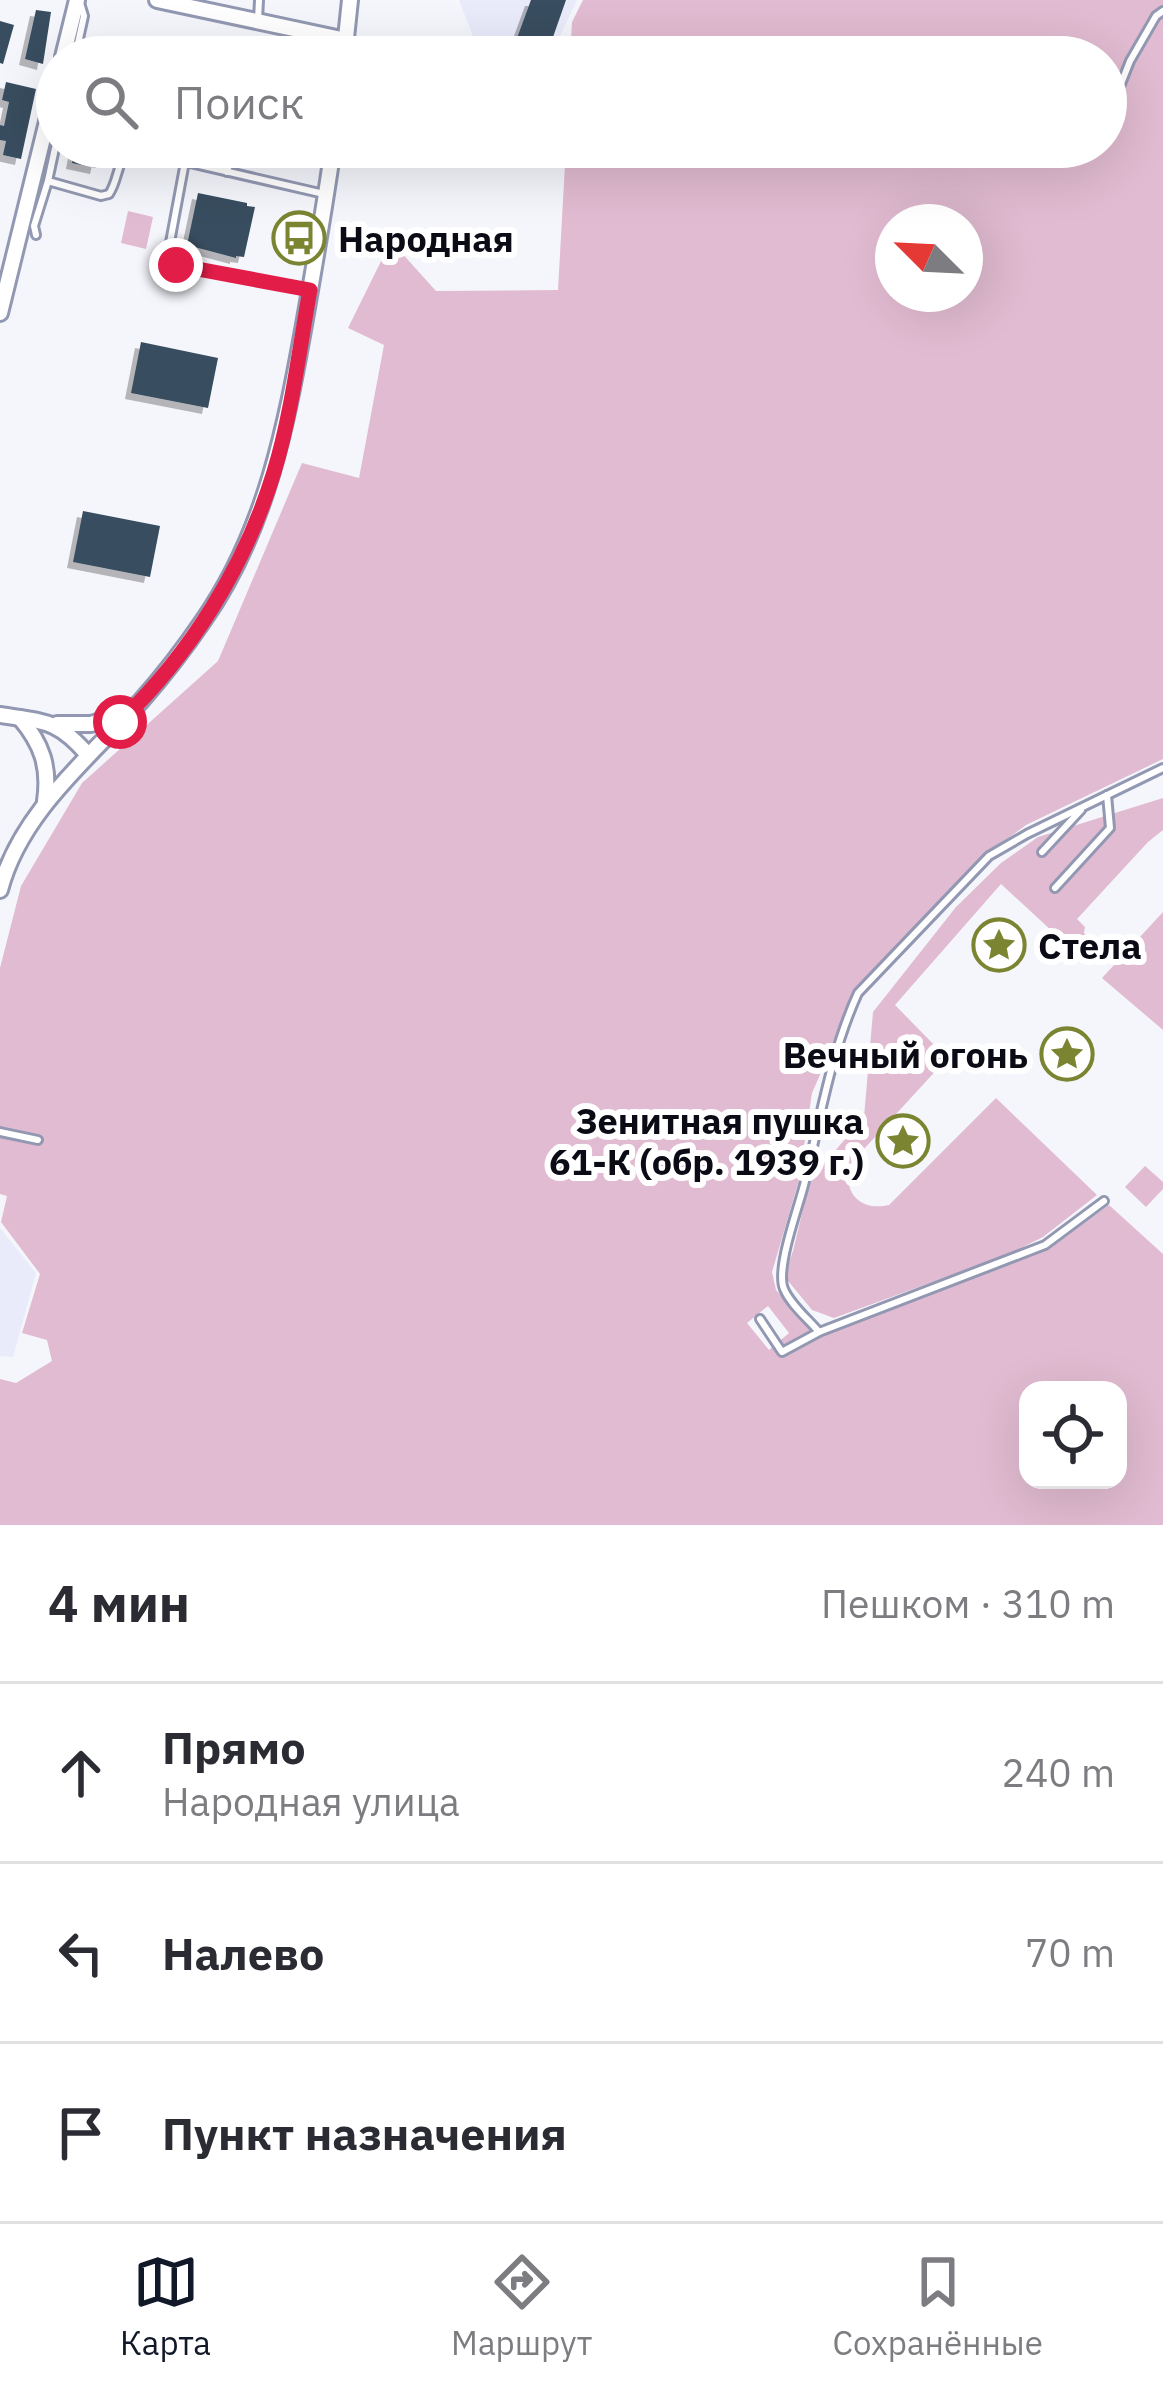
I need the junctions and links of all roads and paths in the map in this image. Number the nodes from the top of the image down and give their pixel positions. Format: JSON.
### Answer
{"nodes":[{"id":1,"x":77,"y":0,"type":"edge"},
{"id":2,"x":157,"y":0,"type":"edge"},
{"id":3,"x":259,"y":0,"type":"edge"},
{"id":4,"x":350,"y":0,"type":"edge"},
{"id":5,"x":1163,"y":10,"type":"edge"},
{"id":6,"x":258,"y":21,"type":"junction"},
{"id":7,"x":73,"y":36,"type":"edge"},
{"id":8,"x":305,"y":36,"type":"edge"},
{"id":9,"x":346,"y":36,"type":"edge"},
{"id":10,"x":1127,"y":69,"type":"edge"},
{"id":11,"x":36,"y":166,"type":"edge"},
{"id":12,"x":51,"y":168,"type":"edge"},
{"id":13,"x":121,"y":168,"type":"edge"},
{"id":14,"x":184,"y":168,"type":"edge"},
{"id":15,"x":210,"y":168,"type":"edge"},
{"id":16,"x":228,"y":168,"type":"edge"},
{"id":17,"x":329,"y":168,"type":"edge"},
{"id":18,"x":227,"y":172,"type":"junction"},
{"id":19,"x":48,"y":182,"type":"junction"},
{"id":20,"x":326,"y":195,"type":"junction"},
{"id":21,"x":36,"y":235,"type":"dead end"},
{"id":22,"x":310,"y":290,"type":"junction"},
{"id":23,"x":0,"y":313,"type":"edge"},
{"id":24,"x":133,"y":709,"type":"junction"},
{"id":25,"x":0,"y":715,"type":"edge"},
{"id":26,"x":20,"y":718,"type":"junction"},
{"id":27,"x":49,"y":722,"type":"junction"},
{"id":28,"x":88,"y":754,"type":"junction"},
{"id":29,"x":1163,"y":768,"type":"edge"},
{"id":30,"x":1107,"y":795,"type":"junction"},
{"id":31,"x":45,"y":804,"type":"junction"},
{"id":32,"x":1083,"y":807,"type":"junction"},
{"id":33,"x":1042,"y":852,"type":"dead end"},
{"id":34,"x":1054,"y":888,"type":"dead end"},
{"id":35,"x":0,"y":890,"type":"edge"},
{"id":36,"x":0,"y":1132,"type":"edge"},
{"id":37,"x":38,"y":1141,"type":"dead end"},
{"id":38,"x":1104,"y":1201,"type":"dead end"},
{"id":39,"x":760,"y":1318,"type":"dead end"},
{"id":40,"x":818,"y":1332,"type":"junction"}],
"edges":[{"from":1,"to":7,"type":"street"},
{"from":2,"to":6,"type":"street"},
{"from":3,"to":6,"type":"lane"},
{"from":4,"to":9,"type":"street"},
{"from":5,"to":10,"type":"lane"},
{"from":6,"to":8,"type":"street"},
{"from":11,"to":23,"type":"street"},
{"from":12,"to":19,"type":"lane"},
{"from":13,"to":19,"type":"lane"},
{"from":14,"to":22,"type":"lane"},
{"from":15,"to":18,"type":"lane"},
{"from":16,"to":18,"type":"lane"},
{"from":17,"to":20,"type":"street"},
{"from":18,"to":20,"type":"lane"},
{"from":19,"to":21,"type":"lane"},
{"from":20,"to":22,"type":"street"},
{"from":22,"to":24,"type":"street"},
{"from":24,"to":27,"type":"street"},
{"from":24,"to":28,"type":"street"},
{"from":25,"to":26,"type":"street"},
{"from":26,"to":27,"type":"street"},
{"from":26,"to":31,"type":"street"},
{"from":27,"to":28,"type":"street"},
{"from":28,"to":31,"type":"street"},
{"from":29,"to":30,"type":"lane"},
{"from":30,"to":32,"type":"lane"},
{"from":30,"to":34,"type":"lane"},
{"from":31,"to":35,"type":"street"},
{"from":32,"to":33,"type":"lane"},
{"from":32,"to":40,"type":"lane"},
{"from":36,"to":37,"type":"lane"},
{"from":38,"to":40,"type":"lane"},
{"from":39,"to":40,"type":"lane"}]}
